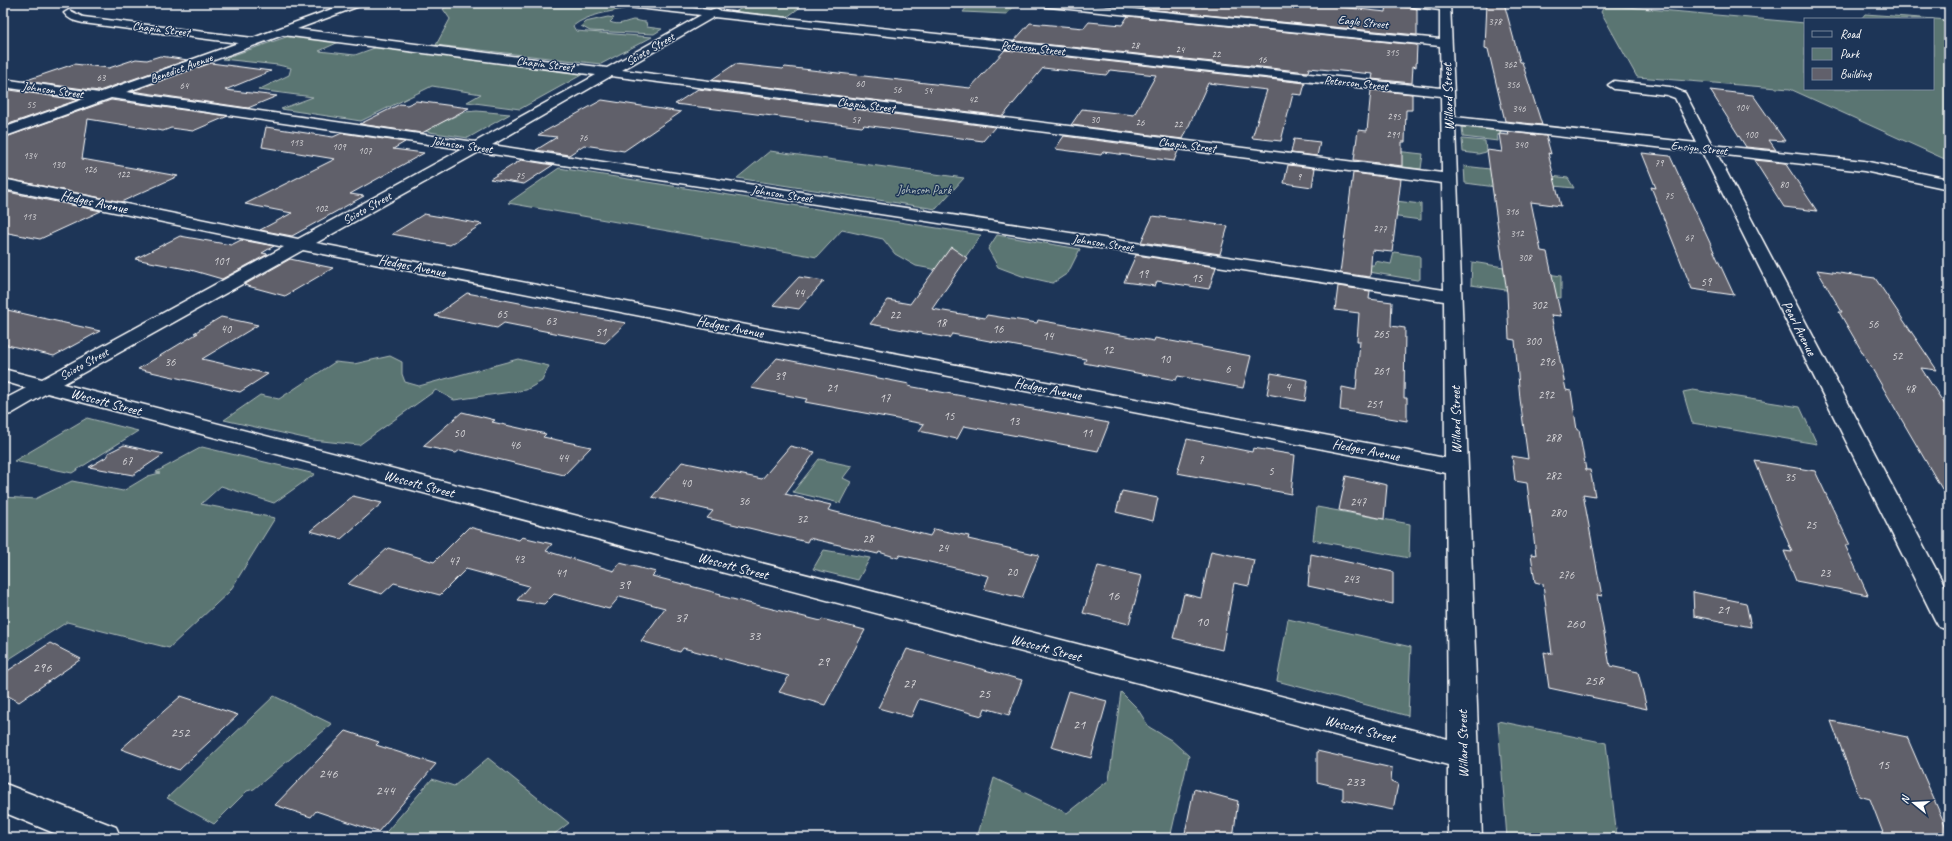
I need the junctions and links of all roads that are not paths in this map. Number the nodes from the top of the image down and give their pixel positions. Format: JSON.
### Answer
{"nodes":[{"id":1,"x":358,"y":3,"type":"edge"},
{"id":2,"x":619,"y":3,"type":"edge"},
{"id":3,"x":730,"y":3,"type":"edge"},
{"id":4,"x":1039,"y":3,"type":"edge"},
{"id":5,"x":1405,"y":3,"type":"edge"},
{"id":6,"x":1445,"y":5,"type":"edge"},
{"id":7,"x":69,"y":13,"type":"dead end"},
{"id":8,"x":712,"y":13,"type":"junction"},
{"id":9,"x":282,"y":31,"type":"junction"},
{"id":10,"x":255,"y":41,"type":"junction"},
{"id":11,"x":1446,"y":43,"type":"junction"},
{"id":12,"x":611,"y":72,"type":"junction"},
{"id":13,"x":3,"y":83,"type":"edge"},
{"id":14,"x":1614,"y":85,"type":"dead end"},
{"id":15,"x":1448,"y":93,"type":"junction"},
{"id":16,"x":107,"y":96,"type":"junction"},
{"id":17,"x":1448,"y":120,"type":"junction"},
{"id":18,"x":3,"y":133,"type":"edge"},
{"id":19,"x":477,"y":147,"type":"junction"},
{"id":20,"x":1707,"y":148,"type":"junction"},
{"id":21,"x":1450,"y":179,"type":"junction"},
{"id":22,"x":3,"y":184,"type":"edge"},
{"id":23,"x":1949,"y":184,"type":"edge"},
{"id":24,"x":300,"y":245,"type":"junction"},
{"id":25,"x":1453,"y":297,"type":"junction"},
{"id":26,"x":3,"y":375,"type":"edge"},
{"id":27,"x":44,"y":386,"type":"junction"},
{"id":28,"x":3,"y":409,"type":"edge"},
{"id":29,"x":1457,"y":468,"type":"junction"},
{"id":30,"x":1949,"y":620,"type":"edge"},
{"id":31,"x":1463,"y":756,"type":"junction"},
{"id":32,"x":3,"y":797,"type":"edge"},
{"id":33,"x":104,"y":838,"type":"edge"},
{"id":34,"x":1465,"y":838,"type":"edge"}],
"edges":[{"from":1,"to":9,"type":"street","name":"Benedict Avenue"},
{"from":2,"to":8,"type":"street","name":"Peterson Street"},
{"from":3,"to":8,"type":"street","name":"Scioto Street"},
{"from":4,"to":11,"type":"street","name":"Eagle Street"},
{"from":5,"to":6,"type":"street"},
{"from":6,"to":11,"type":"street","name":"Willard Street"},
{"from":7,"to":10,"type":"street","name":"Chapin Street"},
{"from":8,"to":12,"type":"street","name":"Scioto Street"},
{"from":8,"to":15,"type":"street","name":"Peterson Street"},
{"from":9,"to":10,"type":"street","name":"Benedict Avenue"},
{"from":9,"to":12,"type":"street","name":"Chapin Street"},
{"from":10,"to":16,"type":"street","name":"Benedict Avenue"},
{"from":11,"to":15,"type":"street","name":"Willard Street"},
{"from":12,"to":19,"type":"street","name":"Scioto Street"},
{"from":12,"to":21,"type":"street","name":"Chapin Street"},
{"from":13,"to":16,"type":"street","name":"Johnson Street"},
{"from":14,"to":20,"type":"street","name":"Pearl Avenue"},
{"from":15,"to":17,"type":"street","name":"Willard Street"},
{"from":16,"to":18,"type":"street","name":"Benedict Avenue"},
{"from":16,"to":19,"type":"street","name":"Johnson Street"},
{"from":17,"to":20,"type":"street","name":"Ensign Street"},
{"from":17,"to":21,"type":"street","name":"Willard Street"},
{"from":19,"to":24,"type":"street","name":"Scioto Street"},
{"from":19,"to":25,"type":"street","name":"Johnson Street"},
{"from":20,"to":23,"type":"street","name":"Ensign Street"},
{"from":20,"to":30,"type":"street","name":"Pearl Avenue"},
{"from":21,"to":25,"type":"street","name":"Willard Street"},
{"from":22,"to":24,"type":"street","name":"Hedges Avenue"},
{"from":24,"to":27,"type":"street","name":"Scioto Street"},
{"from":24,"to":29,"type":"street","name":"Hedges Avenue"},
{"from":25,"to":29,"type":"street","name":"Willard Street"},
{"from":26,"to":27,"type":"street","name":"Wescott Street"},
{"from":27,"to":28,"type":"street","name":"Scioto Street"},
{"from":27,"to":31,"type":"street","name":"Wescott Street"},
{"from":29,"to":31,"type":"street","name":"Willard Street"},
{"from":31,"to":34,"type":"street","name":"Willard Street"},
{"from":32,"to":33,"type":"street"}]}
